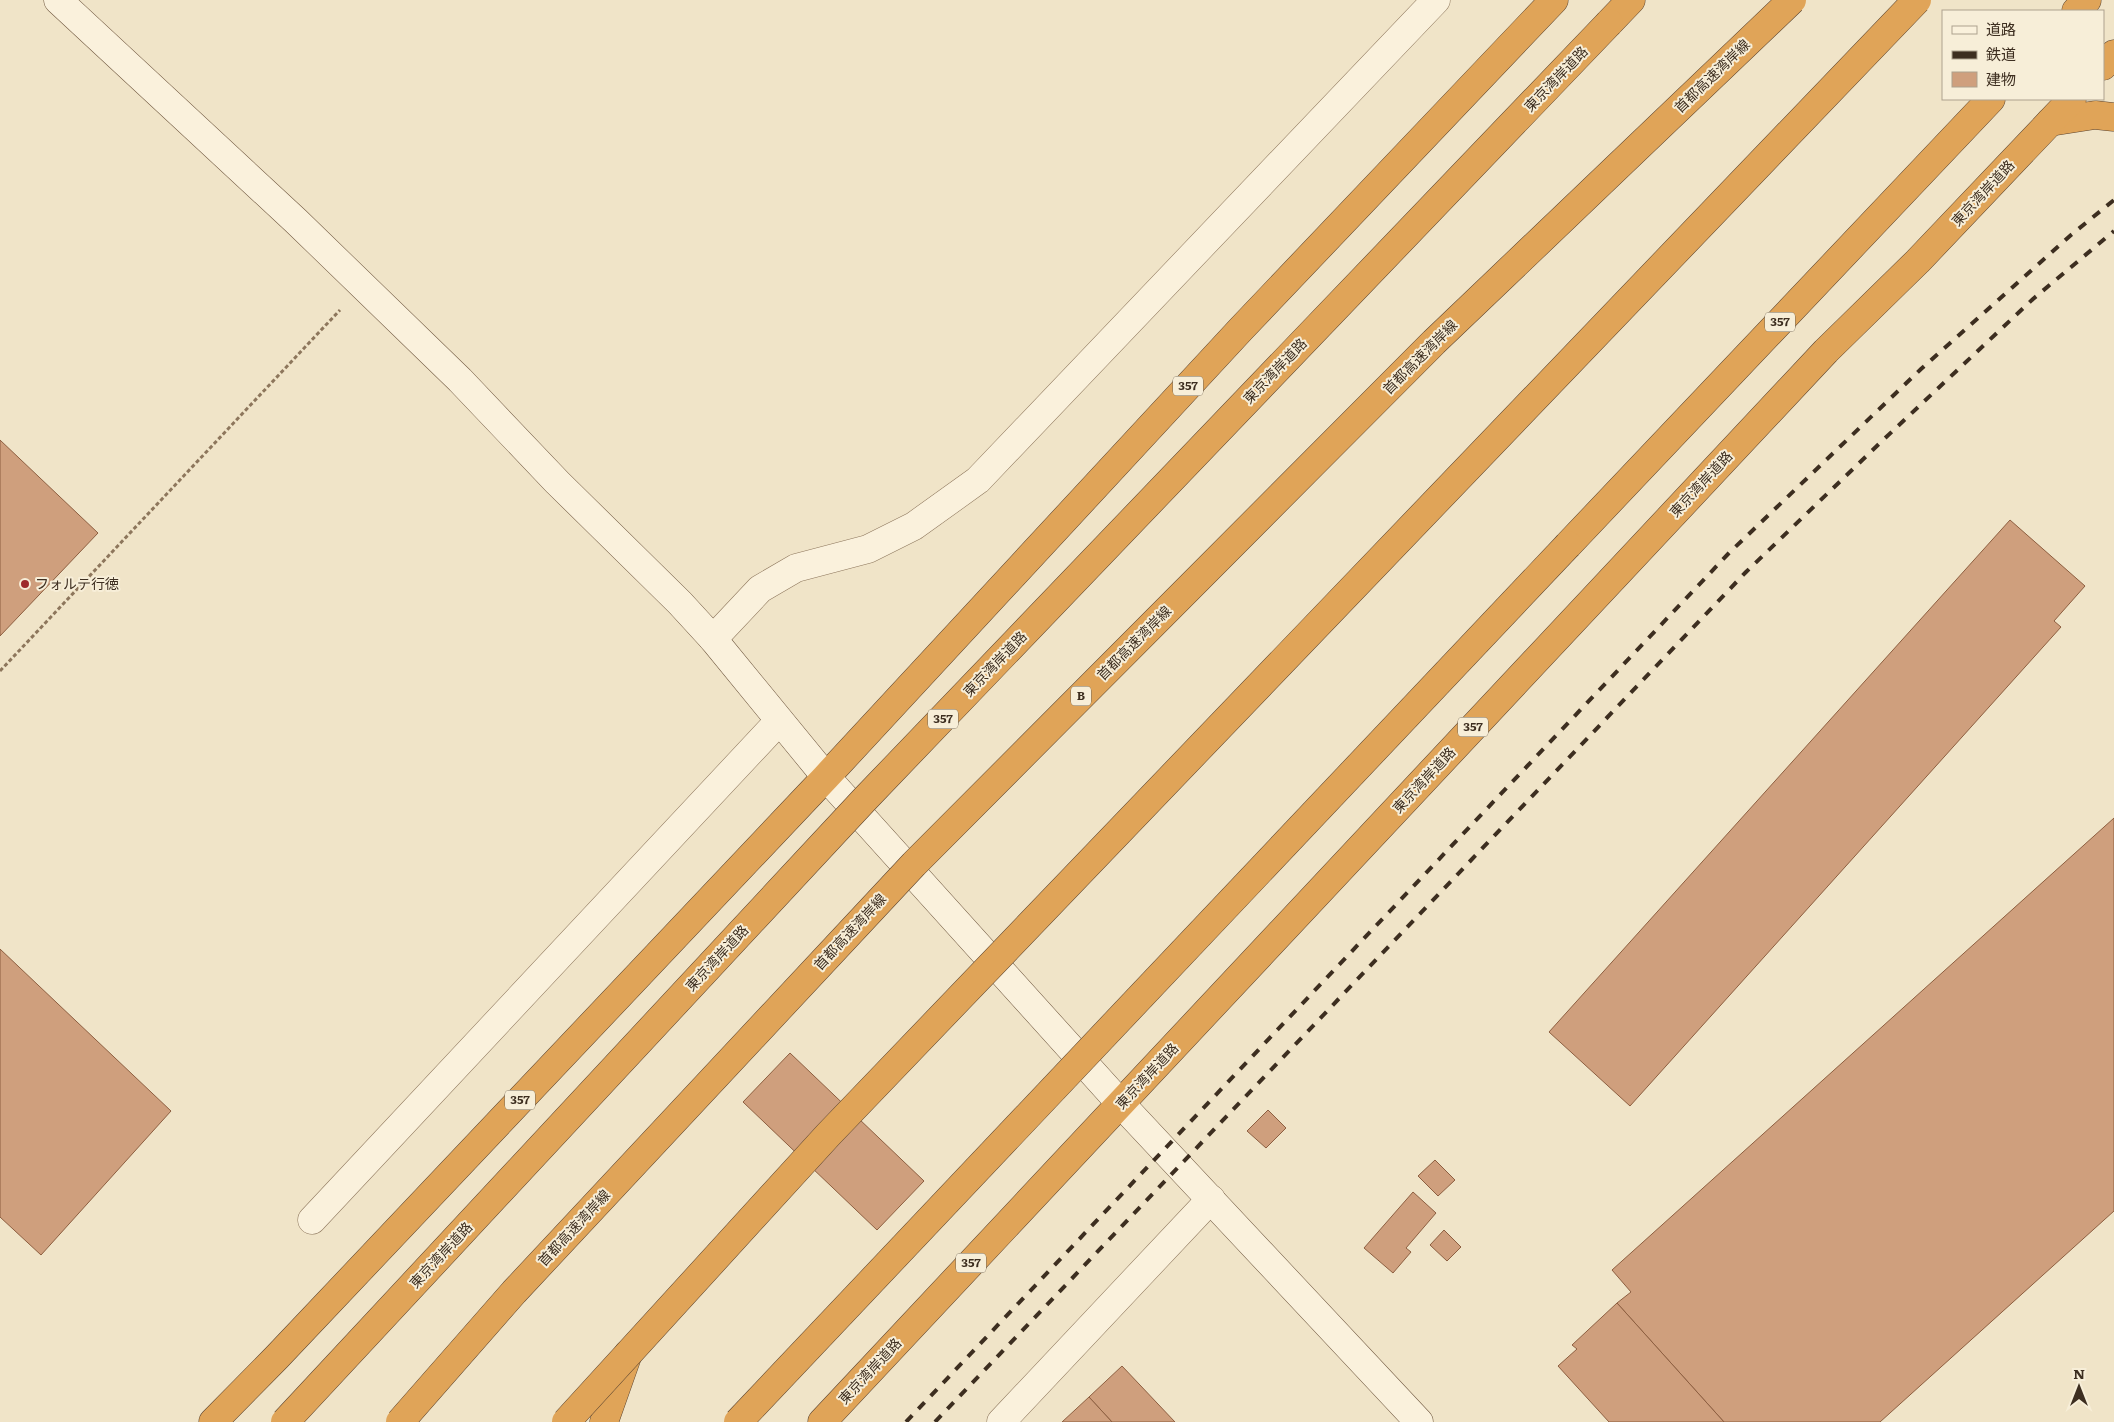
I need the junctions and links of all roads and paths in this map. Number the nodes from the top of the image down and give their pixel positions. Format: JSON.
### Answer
{"nodes":[{"id":1,"x":58,"y":0,"type":"edge"},
{"id":2,"x":1436,"y":0,"type":"edge"},
{"id":3,"x":1554,"y":0,"type":"edge"},
{"id":4,"x":1631,"y":0,"type":"edge"},
{"id":5,"x":1792,"y":0,"type":"edge"},
{"id":6,"x":1917,"y":0,"type":"edge"},
{"id":7,"x":2087,"y":0,"type":"edge"},
{"id":8,"x":2077,"y":10,"type":"edge"},
{"id":9,"x":2114,"y":54,"type":"edge"},
{"id":10,"x":2104,"y":65,"type":"edge"},
{"id":11,"x":1990,"y":100,"type":"edge"},
{"id":12,"x":2071,"y":100,"type":"edge"},
{"id":13,"x":2114,"y":117,"type":"edge"},
{"id":14,"x":2050,"y":122,"type":"junction"},
{"id":15,"x":362,"y":285,"type":"junction"},
{"id":16,"x":713,"y":639,"type":"junction"},
{"id":17,"x":0,"y":671,"type":"edge"},
{"id":18,"x":779,"y":721,"type":"junction"},
{"id":19,"x":826,"y":777,"type":"junction"},
{"id":20,"x":1121,"y":1104,"type":"junction"},
{"id":21,"x":1211,"y":1200,"type":"junction"},
{"id":22,"x":312,"y":1220,"type":"dead end"},
{"id":23,"x":628,"y":1354,"type":"junction"},
{"id":24,"x":213,"y":1422,"type":"edge"},
{"id":25,"x":285,"y":1422,"type":"edge"},
{"id":26,"x":400,"y":1422,"type":"edge"},
{"id":27,"x":566,"y":1422,"type":"edge"},
{"id":28,"x":604,"y":1422,"type":"edge"},
{"id":29,"x":738,"y":1422,"type":"edge"},
{"id":30,"x":822,"y":1422,"type":"edge"},
{"id":31,"x":1000,"y":1422,"type":"edge"},
{"id":32,"x":1419,"y":1422,"type":"edge"}],
"edges":[{"from":1,"to":15,"type":"street"},
{"from":2,"to":16,"type":"street"},
{"from":3,"to":19,"type":"highway","number":"357"},
{"from":4,"to":25,"type":"highway","name":"東京湾岸道路","number":"357","bridge":true},
{"from":5,"to":26,"type":"highway","name":"首都高速湾岸線","number":"B","bridge":true},
{"from":6,"to":23,"type":"highway","bridge":true},
{"from":7,"to":8,"type":"highway"},
{"from":9,"to":10,"type":"highway"},
{"from":11,"to":29,"type":"highway","number":"357","bridge":true},
{"from":12,"to":14,"type":"highway","name":"東京湾岸道路","number":"357"},
{"from":13,"to":14,"type":"highway"},
{"from":14,"to":20,"type":"highway","name":"東京湾岸道路","number":"357"},
{"from":15,"to":16,"type":"street"},
{"from":15,"to":17,"type":"path"},
{"from":16,"to":18,"type":"street"},
{"from":18,"to":19,"type":"street"},
{"from":18,"to":22,"type":"street"},
{"from":19,"to":20,"type":"street"},
{"from":19,"to":24,"type":"highway","number":"357"},
{"from":20,"to":21,"type":"street"},
{"from":20,"to":30,"type":"highway","name":"東京湾岸道路","number":"357"},
{"from":21,"to":31,"type":"street"},
{"from":21,"to":32,"type":"street"},
{"from":23,"to":27,"type":"highway","bridge":true},
{"from":23,"to":28,"type":"highway"}]}
